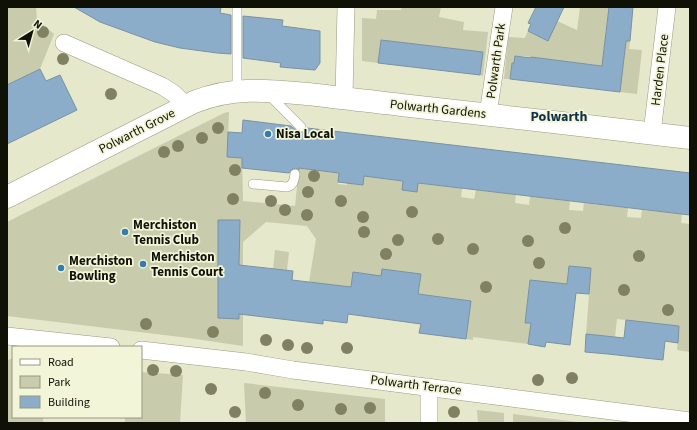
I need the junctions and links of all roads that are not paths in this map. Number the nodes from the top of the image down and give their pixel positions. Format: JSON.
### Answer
{"nodes":[{"id":1,"x":237,"y":7,"type":"edge"},
{"id":2,"x":346,"y":7,"type":"edge"},
{"id":3,"x":504,"y":7,"type":"edge"},
{"id":4,"x":667,"y":7,"type":"edge"},
{"id":5,"x":64,"y":43,"type":"dead end"},
{"id":6,"x":265,"y":90,"type":"junction"},
{"id":7,"x":236,"y":91,"type":"junction"},
{"id":8,"x":344,"y":98,"type":"junction"},
{"id":9,"x":187,"y":106,"type":"junction"},
{"id":10,"x":488,"y":114,"type":"junction"},
{"id":11,"x":301,"y":127,"type":"dead end"},
{"id":12,"x":652,"y":134,"type":"junction"},
{"id":13,"x":690,"y":138,"type":"edge"},
{"id":14,"x":295,"y":174,"type":"dead end"},
{"id":15,"x":253,"y":184,"type":"dead end"},
{"id":16,"x":7,"y":197,"type":"edge"},
{"id":17,"x":7,"y":336,"type":"edge"},
{"id":18,"x":101,"y":346,"type":"edge"},
{"id":19,"x":142,"y":350,"type":"edge"},
{"id":20,"x":430,"y":387,"type":"junction"},
{"id":21,"x":690,"y":421,"type":"edge"},
{"id":22,"x":429,"y":423,"type":"edge"}],
"edges":[{"from":1,"to":7,"type":"lane"},
{"from":2,"to":8,"type":"street"},
{"from":3,"to":10,"type":"street","name":"Polwarth Park"},
{"from":4,"to":12,"type":"street","name":"Harden Place"},
{"from":5,"to":9,"type":"street","name":"Polwarth Grove"},
{"from":6,"to":7,"type":"street","name":"Polwarth Gardens"},
{"from":6,"to":8,"type":"street","name":"Polwarth Gardens"},
{"from":6,"to":11,"type":"lane"},
{"from":7,"to":9,"type":"street","name":"Polwarth Gardens"},
{"from":8,"to":10,"type":"street","name":"Polwarth Gardens"},
{"from":9,"to":16,"type":"street","name":"Polwarth Grove"},
{"from":10,"to":12,"type":"street","name":"Polwarth Gardens"},
{"from":12,"to":13,"type":"street","name":"Polwarth Gardens"},
{"from":14,"to":15,"type":"lane"},
{"from":17,"to":18,"type":"street"},
{"from":19,"to":20,"type":"street","name":"Polwarth Terrace"},
{"from":20,"to":21,"type":"street","name":"Polwarth Terrace"},
{"from":20,"to":22,"type":"street"}]}
